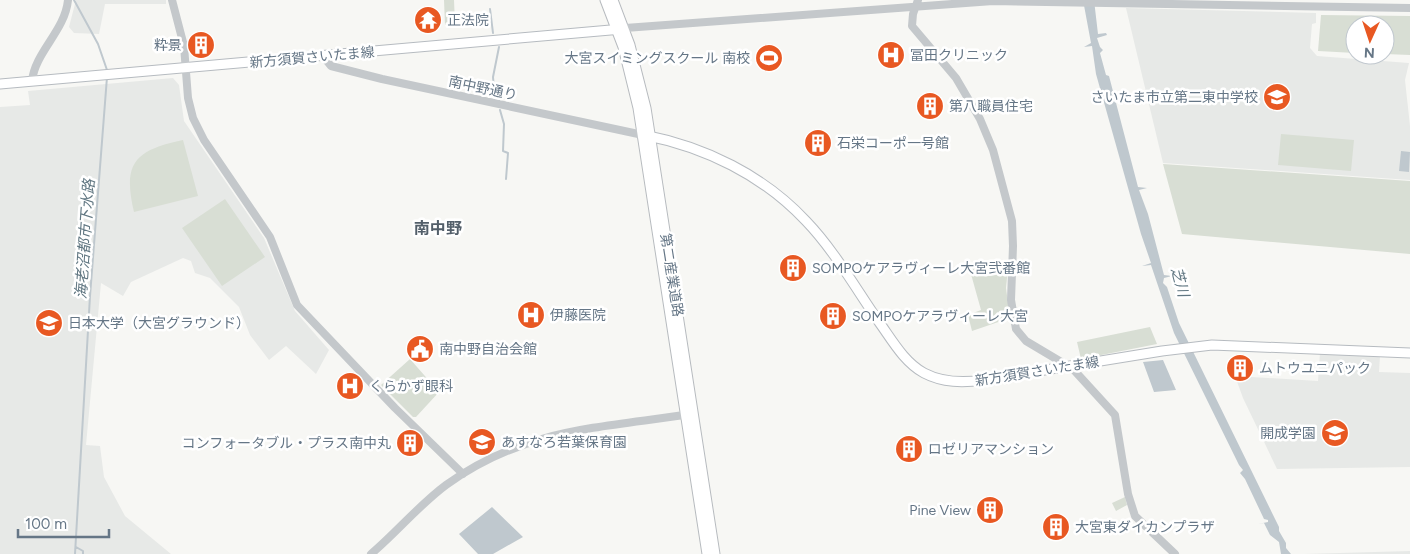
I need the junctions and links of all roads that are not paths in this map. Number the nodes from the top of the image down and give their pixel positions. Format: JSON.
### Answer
{"nodes":[{"id":1,"x":68,"y":0,"type":"edge"},
{"id":2,"x":172,"y":0,"type":"edge"},
{"id":3,"x":605,"y":0,"type":"edge"},
{"id":4,"x":613,"y":0,"type":"edge"},
{"id":5,"x":917,"y":3,"type":"edge"},
{"id":6,"x":1410,"y":8,"type":"edge"},
{"id":7,"x":621,"y":29,"type":"junction"},
{"id":8,"x":323,"y":56,"type":"junction"},
{"id":9,"x":186,"y":68,"type":"junction"},
{"id":10,"x":32,"y":82,"type":"junction"},
{"id":11,"x":0,"y":84,"type":"edge"},
{"id":12,"x":647,"y":136,"type":"junction"},
{"id":13,"x":1410,"y":353,"type":"edge"},
{"id":14,"x":1067,"y":366,"type":"junction"},
{"id":15,"x":689,"y":414,"type":"junction"},
{"id":16,"x":463,"y":474,"type":"junction"},
{"id":17,"x":371,"y":554,"type":"edge"},
{"id":18,"x":707,"y":554,"type":"edge"},
{"id":19,"x":715,"y":554,"type":"edge"},
{"id":20,"x":1175,"y":554,"type":"edge"}],
"edges":[{"from":1,"to":10,"type":"street"},
{"from":2,"to":9,"type":"street"},
{"from":3,"to":7,"type":"main road","name":"第二産業道路"},
{"from":4,"to":7,"type":"main road","name":"第二産業道路"},
{"from":5,"to":6,"type":"street"},
{"from":5,"to":7,"type":"street"},
{"from":5,"to":14,"type":"street"},
{"from":7,"to":8,"type":"main road","name":"新方須賀さいたま線"},
{"from":7,"to":12,"type":"main road","name":"第二産業道路"},
{"from":8,"to":9,"type":"main road","name":"新方須賀さいたま線"},
{"from":8,"to":12,"type":"street","name":"南中野通り"},
{"from":9,"to":10,"type":"main road","name":"新方須賀さいたま線"},
{"from":9,"to":16,"type":"street"},
{"from":10,"to":11,"type":"main road","name":"新方須賀さいたま線"},
{"from":12,"to":14,"type":"main road","name":"新方須賀さいたま線"},
{"from":12,"to":15,"type":"main road","name":"第二産業道路"},
{"from":13,"to":14,"type":"main road","name":"新方須賀さいたま線"},
{"from":14,"to":20,"type":"street"},
{"from":15,"to":16,"type":"street"},
{"from":15,"to":18,"type":"main road","name":"第二産業道路"},
{"from":15,"to":19,"type":"main road","name":"第二産業道路"},
{"from":16,"to":17,"type":"street"}]}
